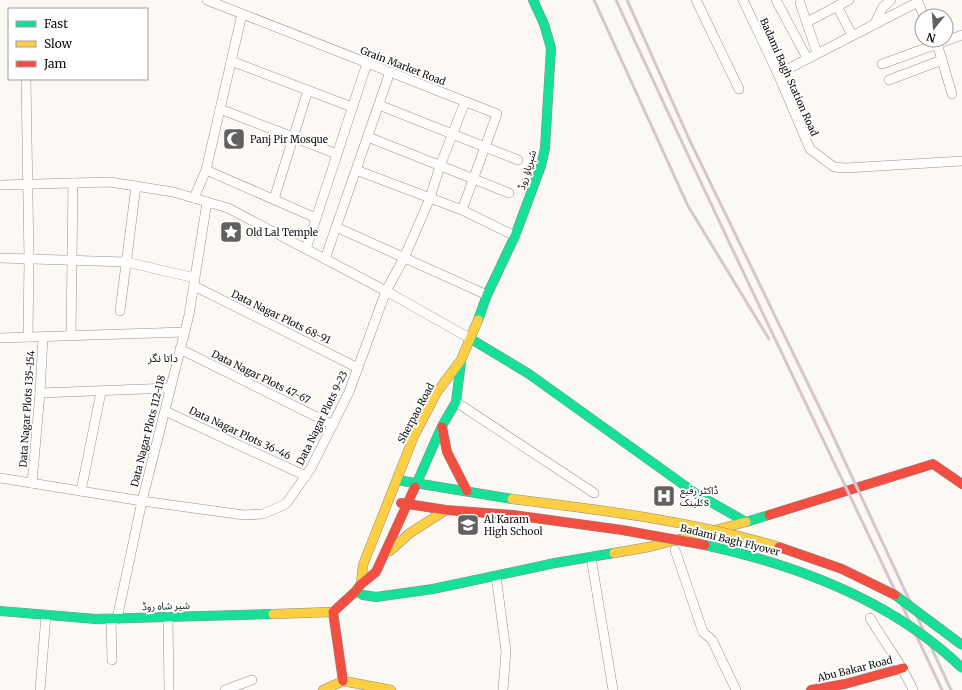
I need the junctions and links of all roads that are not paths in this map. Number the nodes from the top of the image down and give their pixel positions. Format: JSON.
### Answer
{"nodes":[{"id":1,"x":207,"y":0,"type":"edge"},
{"id":2,"x":533,"y":0,"type":"edge"},
{"id":3,"x":696,"y":0,"type":"edge"},
{"id":4,"x":743,"y":0,"type":"edge"},
{"id":5,"x":776,"y":0,"type":"edge"},
{"id":6,"x":849,"y":0,"type":"edge"},
{"id":7,"x":891,"y":0,"type":"edge"},
{"id":8,"x":917,"y":1,"type":"edge"},
{"id":9,"x":800,"y":3,"type":"dead end"},
{"id":10,"x":837,"y":6,"type":"junction"},
{"id":11,"x":242,"y":14,"type":"junction"},
{"id":12,"x":806,"y":22,"type":"junction"},
{"id":13,"x":875,"y":23,"type":"junction"},
{"id":14,"x":852,"y":35,"type":"junction"},
{"id":15,"x":921,"y":48,"type":"edge"},
{"id":16,"x":938,"y":48,"type":"edge"},
{"id":17,"x":817,"y":53,"type":"junction"},
{"id":18,"x":808,"y":58,"type":"junction"},
{"id":19,"x":942,"y":60,"type":"junction"},
{"id":20,"x":231,"y":61,"type":"junction"},
{"id":21,"x":367,"y":63,"type":"junction"},
{"id":22,"x":882,"y":64,"type":"dead end"},
{"id":23,"x":390,"y":72,"type":"junction"},
{"id":24,"x":778,"y":74,"type":"junction"},
{"id":25,"x":26,"y":80,"type":"edge"},
{"id":26,"x":889,"y":80,"type":"dead end"},
{"id":27,"x":308,"y":90,"type":"junction"},
{"id":28,"x":739,"y":90,"type":"dead end"},
{"id":29,"x":952,"y":94,"type":"dead end"},
{"id":30,"x":465,"y":102,"type":"junction"},
{"id":31,"x":379,"y":105,"type":"junction"},
{"id":32,"x":352,"y":107,"type":"junction"},
{"id":33,"x":220,"y":109,"type":"junction"},
{"id":34,"x":453,"y":134,"type":"junction"},
{"id":35,"x":293,"y":137,"type":"junction"},
{"id":36,"x":368,"y":137,"type":"junction"},
{"id":37,"x":485,"y":147,"type":"junction"},
{"id":38,"x":337,"y":154,"type":"junction"},
{"id":39,"x":518,"y":160,"type":"dead end"},
{"id":40,"x":962,"y":161,"type":"edge"},
{"id":41,"x":440,"y":166,"type":"junction"},
{"id":42,"x":206,"y":170,"type":"junction"},
{"id":43,"x":356,"y":170,"type":"junction"},
{"id":44,"x":473,"y":179,"type":"junction"},
{"id":45,"x":73,"y":183,"type":"junction"},
{"id":46,"x":28,"y":184,"type":"junction"},
{"id":47,"x":0,"y":185,"type":"edge"},
{"id":48,"x":136,"y":186,"type":"junction"},
{"id":49,"x":510,"y":193,"type":"dead end"},
{"id":50,"x":194,"y":198,"type":"junction"},
{"id":51,"x":430,"y":198,"type":"junction"},
{"id":52,"x":274,"y":199,"type":"junction"},
{"id":53,"x":207,"y":202,"type":"junction"},
{"id":54,"x":462,"y":210,"type":"junction"},
{"id":55,"x":316,"y":218,"type":"junction"},
{"id":56,"x":336,"y":227,"type":"junction"},
{"id":57,"x":515,"y":236,"type":"junction"},
{"id":58,"x":306,"y":249,"type":"junction"},
{"id":59,"x":0,"y":258,"type":"edge"},
{"id":60,"x":404,"y":258,"type":"junction"},
{"id":61,"x":29,"y":259,"type":"junction"},
{"id":62,"x":325,"y":259,"type":"junction"},
{"id":63,"x":72,"y":260,"type":"junction"},
{"id":64,"x":126,"y":262,"type":"junction"},
{"id":65,"x":194,"y":282,"type":"junction"},
{"id":66,"x":386,"y":292,"type":"junction"},
{"id":67,"x":487,"y":295,"type":"junction"},
{"id":68,"x":120,"y":311,"type":"dead end"},
{"id":69,"x":185,"y":332,"type":"junction"},
{"id":70,"x":71,"y":336,"type":"junction"},
{"id":71,"x":28,"y":337,"type":"junction"},
{"id":72,"x":43,"y":337,"type":"junction"},
{"id":73,"x":0,"y":338,"type":"edge"},
{"id":74,"x":471,"y":339,"type":"junction"},
{"id":75,"x":180,"y":349,"type":"junction"},
{"id":76,"x":461,"y":360,"type":"junction"},
{"id":77,"x":358,"y":368,"type":"junction"},
{"id":78,"x":170,"y":388,"type":"junction"},
{"id":79,"x":101,"y":392,"type":"junction"},
{"id":80,"x":40,"y":393,"type":"junction"},
{"id":81,"x":456,"y":402,"type":"junction"},
{"id":82,"x":165,"y":410,"type":"junction"},
{"id":83,"x":332,"y":425,"type":"junction"},
{"id":84,"x":442,"y":426,"type":"junction"},
{"id":85,"x":306,"y":476,"type":"junction"},
{"id":86,"x":0,"y":478,"type":"edge"},
{"id":87,"x":397,"y":480,"type":"junction"},
{"id":88,"x":32,"y":483,"type":"junction"},
{"id":89,"x":417,"y":484,"type":"junction"},
{"id":90,"x":962,"y":484,"type":"edge"},
{"id":91,"x":81,"y":491,"type":"junction"},
{"id":92,"x":467,"y":491,"type":"junction"},
{"id":93,"x":594,"y":494,"type":"dead end"},
{"id":94,"x":142,"y":501,"type":"junction"},
{"id":95,"x":388,"y":501,"type":"junction"},
{"id":96,"x":408,"y":504,"type":"junction"},
{"id":97,"x":446,"y":510,"type":"junction"},
{"id":98,"x":746,"y":522,"type":"junction"},
{"id":99,"x":675,"y":550,"type":"dead end"},
{"id":100,"x":385,"y":556,"type":"junction"},
{"id":101,"x":591,"y":557,"type":"junction"},
{"id":102,"x":496,"y":576,"type":"junction"},
{"id":103,"x":359,"y":587,"type":"junction"},
{"id":104,"x":0,"y":611,"type":"edge"},
{"id":105,"x":333,"y":612,"type":"junction"},
{"id":106,"x":46,"y":615,"type":"junction"},
{"id":107,"x":168,"y":617,"type":"junction"},
{"id":108,"x":870,"y":618,"type":"dead end"},
{"id":109,"x":114,"y":619,"type":"junction"},
{"id":110,"x":962,"y":645,"type":"edge"},
{"id":111,"x":112,"y":660,"type":"dead end"},
{"id":112,"x":903,"y":668,"type":"junction"},
{"id":113,"x":962,"y":668,"type":"edge"},
{"id":114,"x":252,"y":680,"type":"dead end"},
{"id":115,"x":343,"y":685,"type":"edge"},
{"id":116,"x":40,"y":690,"type":"edge"},
{"id":117,"x":169,"y":690,"type":"edge"},
{"id":118,"x":225,"y":690,"type":"edge"},
{"id":119,"x":322,"y":690,"type":"edge"},
{"id":120,"x":391,"y":690,"type":"edge"},
{"id":121,"x":503,"y":690,"type":"edge"},
{"id":122,"x":613,"y":690,"type":"edge"},
{"id":123,"x":736,"y":690,"type":"edge"},
{"id":124,"x":811,"y":690,"type":"edge"},
{"id":125,"x":913,"y":690,"type":"edge"}],
"edges":[{"from":1,"to":11,"type":"street","name":"Grain Market Road"},
{"from":2,"to":57,"type":"street","name":"شېرپاؤ روڈ"},
{"from":3,"to":28,"type":"street"},
{"from":4,"to":24,"type":"street","name":"Badami Bagh Station Road"},
{"from":5,"to":18,"type":"street"},
{"from":6,"to":10,"type":"street"},
{"from":7,"to":13,"type":"street"},
{"from":8,"to":13,"type":"street"},
{"from":9,"to":12,"type":"street"},
{"from":10,"to":12,"type":"street"},
{"from":10,"to":14,"type":"street"},
{"from":11,"to":20,"type":"street"},
{"from":11,"to":21,"type":"street","name":"Grain Market Road"},
{"from":12,"to":17,"type":"street"},
{"from":13,"to":14,"type":"street"},
{"from":14,"to":17,"type":"street"},
{"from":15,"to":22,"type":"street"},
{"from":16,"to":19,"type":"street"},
{"from":17,"to":18,"type":"street"},
{"from":18,"to":24,"type":"street"},
{"from":19,"to":26,"type":"street"},
{"from":19,"to":29,"type":"street"},
{"from":20,"to":27,"type":"street"},
{"from":20,"to":33,"type":"street"},
{"from":21,"to":23,"type":"street","name":"Grain Market Road"},
{"from":21,"to":32,"type":"street"},
{"from":23,"to":30,"type":"street","name":"Grain Market Road"},
{"from":23,"to":31,"type":"street"},
{"from":24,"to":40,"type":"street","name":"Badami Bagh Station Road"},
{"from":25,"to":46,"type":"street"},
{"from":27,"to":32,"type":"street"},
{"from":27,"to":35,"type":"street"},
{"from":30,"to":34,"type":"street","name":"Data Nagar Plots 9-23"},
{"from":30,"to":37,"type":"street","name":"Grain Market Road"},
{"from":31,"to":34,"type":"street"},
{"from":31,"to":36,"type":"street"},
{"from":32,"to":38,"type":"street"},
{"from":33,"to":35,"type":"street"},
{"from":33,"to":42,"type":"street"},
{"from":34,"to":37,"type":"street"},
{"from":34,"to":41,"type":"street","name":"Data Nagar Plots 9-23"},
{"from":35,"to":38,"type":"street"},
{"from":35,"to":52,"type":"street"},
{"from":36,"to":41,"type":"street"},
{"from":36,"to":43,"type":"street"},
{"from":37,"to":39,"type":"street"},
{"from":37,"to":44,"type":"street","name":"Grain Market Road"},
{"from":38,"to":55,"type":"street"},
{"from":41,"to":44,"type":"street"},
{"from":41,"to":51,"type":"street","name":"Data Nagar Plots 9-23"},
{"from":42,"to":50,"type":"street"},
{"from":42,"to":52,"type":"street"},
{"from":43,"to":51,"type":"street"},
{"from":43,"to":56,"type":"street"},
{"from":44,"to":49,"type":"street"},
{"from":44,"to":54,"type":"street","name":"Grain Market Road"},
{"from":45,"to":46,"type":"street"},
{"from":45,"to":48,"type":"street"},
{"from":45,"to":63,"type":"street"},
{"from":46,"to":47,"type":"street"},
{"from":46,"to":61,"type":"street"},
{"from":48,"to":50,"type":"street"},
{"from":48,"to":64,"type":"street"},
{"from":50,"to":53,"type":"street"},
{"from":51,"to":54,"type":"street"},
{"from":51,"to":60,"type":"street","name":"Data Nagar Plots 9-23"},
{"from":52,"to":55,"type":"street"},
{"from":53,"to":58,"type":"street"},
{"from":53,"to":65,"type":"street","name":"Data Nagar Plots 112-118"},
{"from":54,"to":57,"type":"street"},
{"from":55,"to":58,"type":"street"},
{"from":56,"to":60,"type":"street"},
{"from":56,"to":62,"type":"street"},
{"from":57,"to":67,"type":"street","name":"شېرپاؤ روڈ"},
{"from":58,"to":62,"type":"street"},
{"from":59,"to":61,"type":"street","name":"Data Nagar Plots 68-91"},
{"from":60,"to":66,"type":"street","name":"Data Nagar Plots 9-23"},
{"from":60,"to":67,"type":"street"},
{"from":61,"to":63,"type":"street","name":"Data Nagar Plots 68-91"},
{"from":61,"to":71,"type":"street"},
{"from":62,"to":66,"type":"street"},
{"from":63,"to":64,"type":"street","name":"Data Nagar Plots 68-91"},
{"from":63,"to":70,"type":"street"},
{"from":64,"to":65,"type":"street","name":"Data Nagar Plots 68-91"},
{"from":64,"to":68,"type":"street"},
{"from":65,"to":69,"type":"street","name":"Data Nagar Plots 112-118"},
{"from":65,"to":77,"type":"street","name":"Data Nagar Plots 68-91"},
{"from":66,"to":74,"type":"street"},
{"from":66,"to":77,"type":"street","name":"Data Nagar Plots 9-23"},
{"from":67,"to":74,"type":"street","name":"شېرپاؤ روڈ"},
{"from":69,"to":70,"type":"street"},
{"from":69,"to":75,"type":"street","name":"Data Nagar Plots 112-118"},
{"from":70,"to":72,"type":"street"},
{"from":71,"to":72,"type":"street"},
{"from":71,"to":73,"type":"street"},
{"from":72,"to":80,"type":"street","name":"Data Nagar Plots 135-154"},
{"from":74,"to":76,"type":"street","name":"Sherpao Road"},
{"from":74,"to":98,"type":"street"},
{"from":75,"to":78,"type":"street","name":"Data Nagar Plots 112-118"},
{"from":75,"to":83,"type":"street","name":"Data Nagar Plots 47-67"},
{"from":76,"to":81,"type":"street","name":"Sherpao Road"},
{"from":76,"to":87,"type":"street","name":"Sherpao Road"},
{"from":77,"to":83,"type":"street","name":"Data Nagar Plots 9-23"},
{"from":78,"to":79,"type":"street"},
{"from":78,"to":82,"type":"street","name":"Data Nagar Plots 112-118"},
{"from":79,"to":80,"type":"street"},
{"from":79,"to":91,"type":"street"},
{"from":80,"to":88,"type":"street","name":"Data Nagar Plots 135-154"},
{"from":81,"to":84,"type":"street","name":"Sherpao Road"},
{"from":81,"to":93,"type":"street"},
{"from":82,"to":85,"type":"street","name":"Data Nagar Plots 36-46"},
{"from":82,"to":94,"type":"street","name":"Data Nagar Plots 112-118"},
{"from":83,"to":85,"type":"street","name":"Data Nagar Plots 9-23"},
{"from":84,"to":89,"type":"street","name":"Sherpao Road"},
{"from":84,"to":92,"type":"street"},
{"from":85,"to":94,"type":"street","name":"Data Nagar Plots 9-23"},
{"from":86,"to":88,"type":"street"},
{"from":87,"to":89,"type":"street","name":"Badami Bagh Flyover"},
{"from":87,"to":95,"type":"street","name":"Sherpao Road"},
{"from":88,"to":91,"type":"street"},
{"from":89,"to":92,"type":"street","name":"Badami Bagh Flyover"},
{"from":89,"to":96,"type":"street","name":"Sherpao Road"},
{"from":90,"to":98,"type":"street"},
{"from":91,"to":94,"type":"street"},
{"from":92,"to":110,"type":"street","name":"Badami Bagh Flyover","bridge":true},
{"from":94,"to":109,"type":"street","name":"Data Nagar Plots 112-118"},
{"from":95,"to":96,"type":"street","name":"Badami Bagh Flyover"},
{"from":95,"to":103,"type":"street","name":"Sherpao Road"},
{"from":96,"to":97,"type":"street","name":"Badami Bagh Flyover"},
{"from":96,"to":100,"type":"street","name":"Sherpao Road"},
{"from":97,"to":100,"type":"street"},
{"from":97,"to":113,"type":"street","name":"Badami Bagh Flyover","bridge":true},
{"from":98,"to":101,"type":"street"},
{"from":99,"to":123,"type":"street"},
{"from":100,"to":103,"type":"street"},
{"from":101,"to":102,"type":"street"},
{"from":101,"to":122,"type":"street"},
{"from":102,"to":103,"type":"street"},
{"from":102,"to":121,"type":"street"},
{"from":103,"to":105,"type":"street"},
{"from":104,"to":106,"type":"street","name":"شیر شاہ روڈ"},
{"from":105,"to":107,"type":"street","name":"شیر شاہ روڈ"},
{"from":105,"to":115,"type":"street"},
{"from":106,"to":109,"type":"street","name":"شیر شاہ روڈ"},
{"from":106,"to":116,"type":"street"},
{"from":107,"to":109,"type":"street","name":"شیر شاہ روڈ"},
{"from":107,"to":117,"type":"street"},
{"from":108,"to":112,"type":"street"},
{"from":109,"to":111,"type":"street","name":"Data Nagar Plots 112-118"},
{"from":112,"to":124,"type":"street","name":"Abu Bakar Road"},
{"from":112,"to":125,"type":"street"},
{"from":114,"to":118,"type":"street"},
{"from":115,"to":119,"type":"street"},
{"from":115,"to":120,"type":"street"}]}
